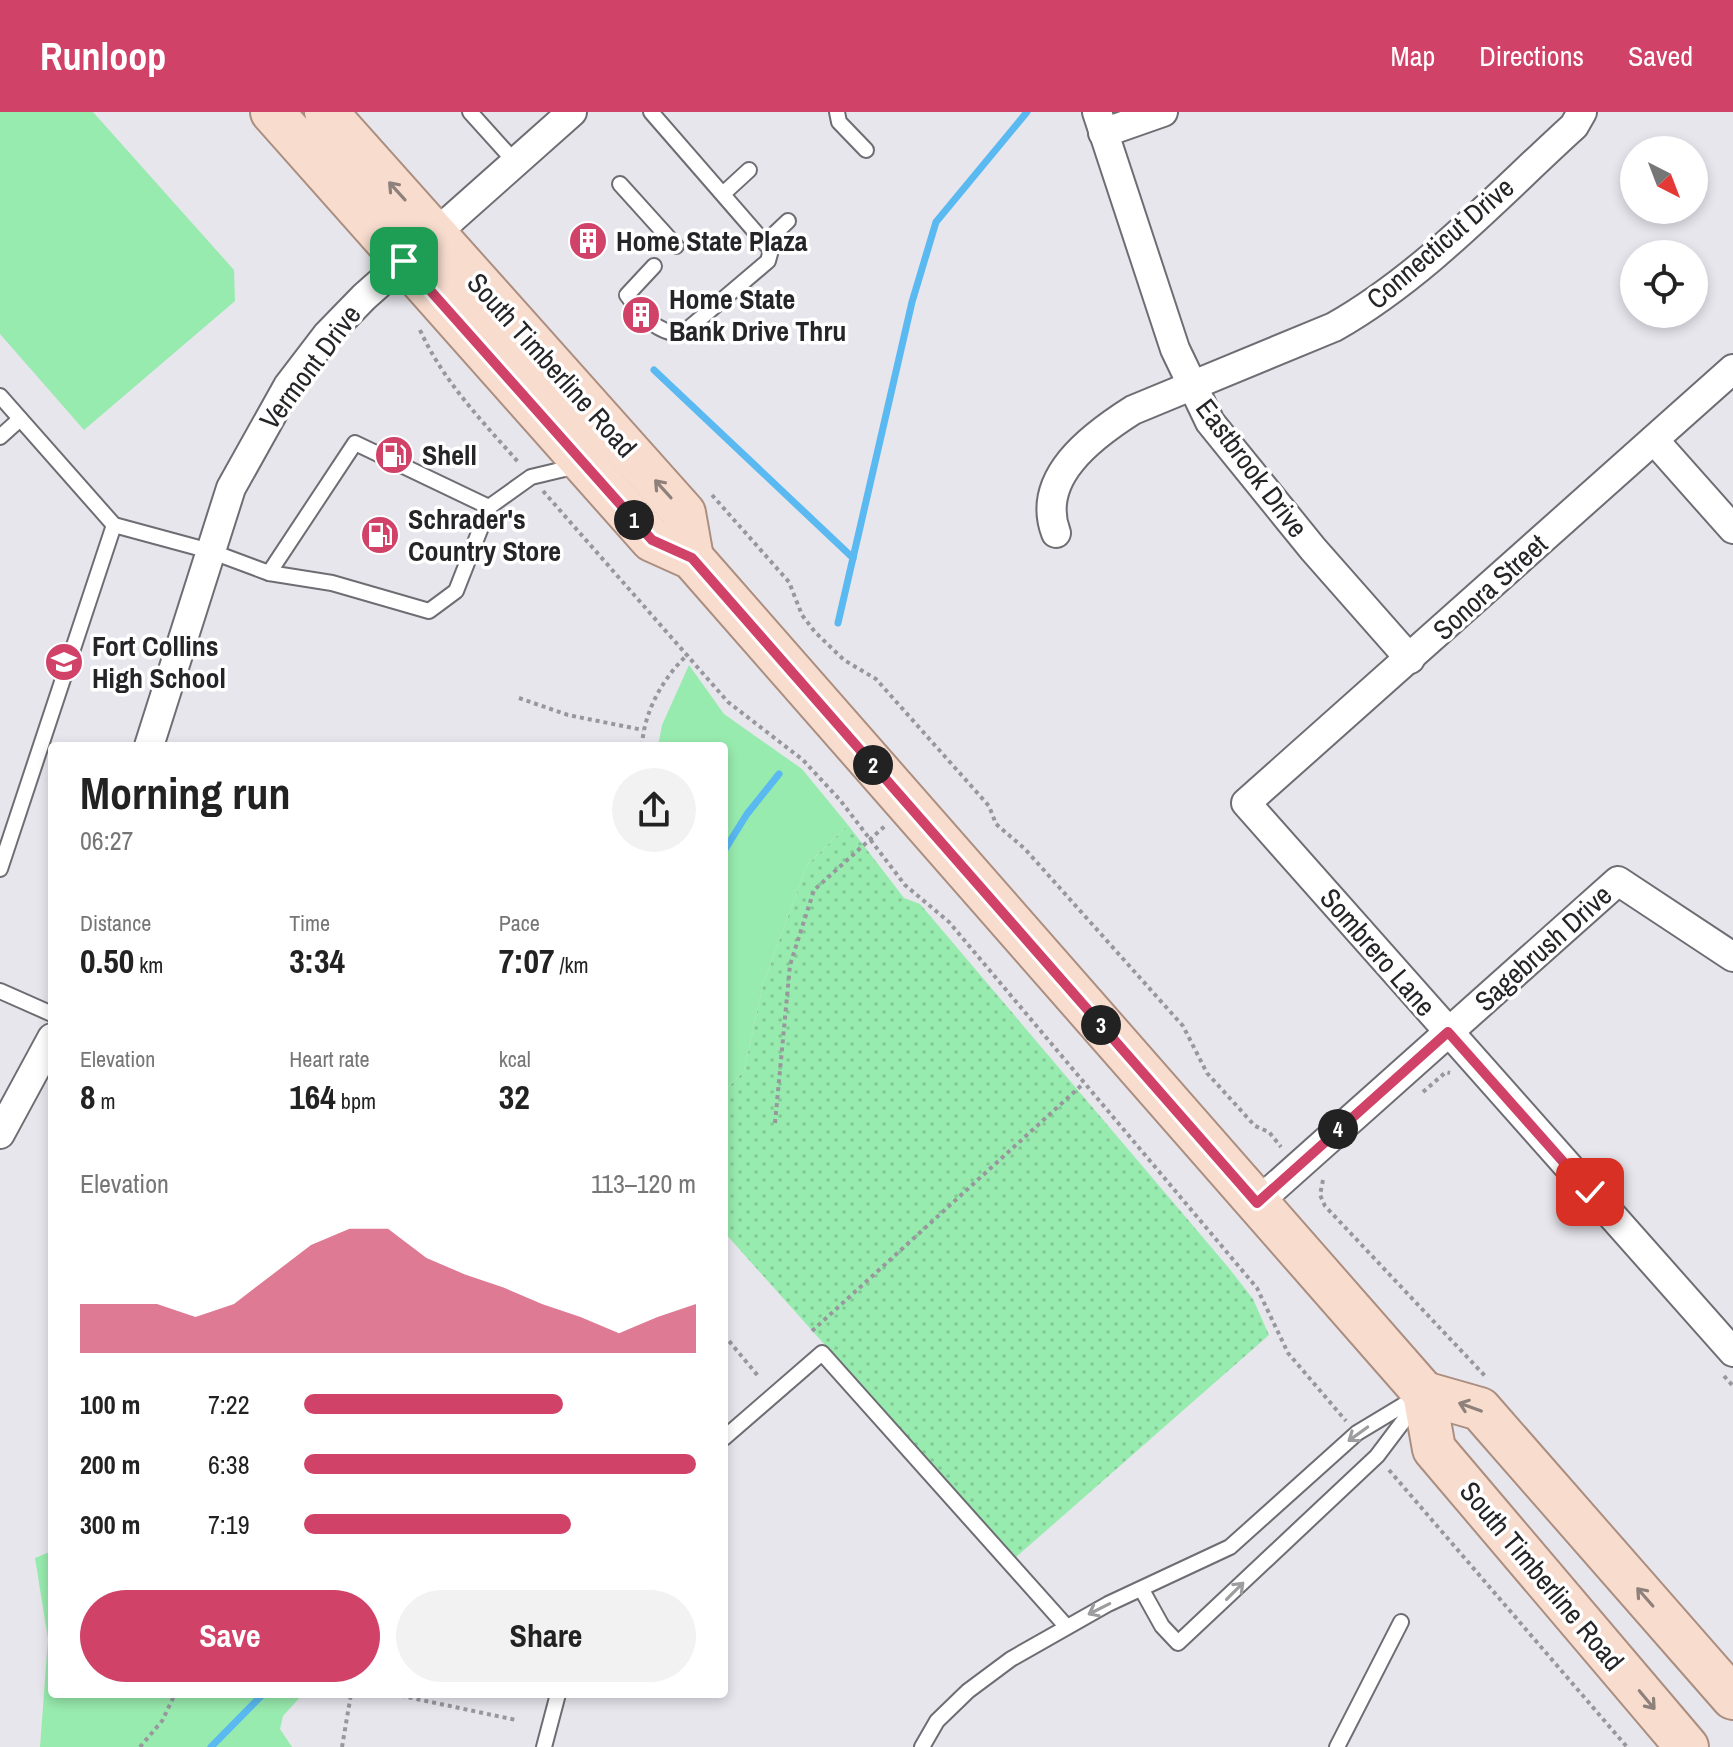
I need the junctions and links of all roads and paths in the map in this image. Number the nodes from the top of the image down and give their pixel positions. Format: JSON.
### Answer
{"nodes":[{"id":1,"x":272,"y":112,"type":"edge"},
{"id":2,"x":326,"y":112,"type":"edge"},
{"id":3,"x":470,"y":112,"type":"edge"},
{"id":4,"x":572,"y":112,"type":"edge"},
{"id":5,"x":651,"y":112,"type":"edge"},
{"id":6,"x":837,"y":112,"type":"edge"},
{"id":7,"x":1163,"y":112,"type":"edge"},
{"id":8,"x":1582,"y":112,"type":"edge"},
{"id":9,"x":1100,"y":122,"type":"edge"},
{"id":10,"x":866,"y":150,"type":"dead end"},
{"id":11,"x":516,"y":163,"type":"junction"},
{"id":12,"x":749,"y":170,"type":"dead end"},
{"id":13,"x":620,"y":184,"type":"dead end"},
{"id":14,"x":724,"y":193,"type":"junction"},
{"id":15,"x":788,"y":221,"type":"dead end"},
{"id":16,"x":436,"y":234,"type":"junction"},
{"id":17,"x":767,"y":241,"type":"junction"},
{"id":18,"x":676,"y":246,"type":"dead end"},
{"id":19,"x":404,"y":261,"type":"junction"},
{"id":20,"x":654,"y":266,"type":"dead end"},
{"id":21,"x":415,"y":321,"type":"dead end"},
{"id":22,"x":1733,"y":369,"type":"edge"},
{"id":23,"x":1190,"y":385,"type":"junction"},
{"id":24,"x":0,"y":396,"type":"edge"},
{"id":25,"x":20,"y":419,"type":"junction"},
{"id":26,"x":0,"y":437,"type":"edge"},
{"id":27,"x":1654,"y":440,"type":"junction"},
{"id":28,"x":585,"y":464,"type":"junction"},
{"id":29,"x":531,"y":477,"type":"junction"},
{"id":30,"x":708,"y":490,"type":"dead end"},
{"id":31,"x":489,"y":507,"type":"junction"},
{"id":32,"x":114,"y":525,"type":"junction"},
{"id":33,"x":1733,"y":529,"type":"edge"},
{"id":34,"x":1056,"y":533,"type":"dead end"},
{"id":35,"x":210,"y":551,"type":"junction"},
{"id":36,"x":692,"y":558,"type":"junction"},
{"id":37,"x":269,"y":573,"type":"junction"},
{"id":38,"x":688,"y":654,"type":"junction"},
{"id":39,"x":1410,"y":659,"type":"junction"},
{"id":40,"x":519,"y":698,"type":"dead end"},
{"id":41,"x":643,"y":730,"type":"junction"},
{"id":42,"x":150,"y":742,"type":"edge"},
{"id":43,"x":642,"y":742,"type":"edge"},
{"id":44,"x":1246,"y":803,"type":"joint"},
{"id":45,"x":909,"y":805,"type":"junction"},
{"id":46,"x":868,"y":839,"type":"junction"},
{"id":47,"x":0,"y":869,"type":"edge"},
{"id":48,"x":1733,"y":957,"type":"edge"},
{"id":49,"x":0,"y":991,"type":"edge"},
{"id":50,"x":48,"y":1012,"type":"edge"},
{"id":51,"x":1448,"y":1032,"type":"junction"},
{"id":52,"x":48,"y":1045,"type":"edge"},
{"id":53,"x":1454,"y":1074,"type":"dead end"},
{"id":54,"x":1084,"y":1083,"type":"junction"},
{"id":55,"x":1415,"y":1100,"type":"dead end"},
{"id":56,"x":775,"y":1123,"type":"dead end"},
{"id":57,"x":0,"y":1134,"type":"edge"},
{"id":58,"x":1296,"y":1167,"type":"junction"},
{"id":59,"x":1329,"y":1175,"type":"dead end"},
{"id":60,"x":1257,"y":1203,"type":"junction"},
{"id":61,"x":812,"y":1331,"type":"dead end"},
{"id":62,"x":728,"y":1340,"type":"edge"},
{"id":63,"x":1728,"y":1363,"type":"edge"},
{"id":64,"x":759,"y":1377,"type":"dead end"},
{"id":65,"x":1495,"y":1386,"type":"dead end"},
{"id":66,"x":1733,"y":1386,"type":"edge"},
{"id":67,"x":1424,"y":1393,"type":"junction"},
{"id":68,"x":1357,"y":1433,"type":"junction"},
{"id":69,"x":728,"y":1435,"type":"edge"},
{"id":70,"x":1377,"y":1456,"type":"junction"},
{"id":71,"x":1142,"y":1590,"type":"junction"},
{"id":72,"x":1401,"y":1622,"type":"dead end"},
{"id":73,"x":1066,"y":1626,"type":"junction"},
{"id":74,"x":173,"y":1698,"type":"edge"},
{"id":75,"x":350,"y":1698,"type":"edge"},
{"id":76,"x":412,"y":1698,"type":"edge"},
{"id":77,"x":557,"y":1698,"type":"edge"},
{"id":78,"x":1733,"y":1698,"type":"edge"},
{"id":79,"x":516,"y":1720,"type":"dead end"},
{"id":80,"x":140,"y":1747,"type":"edge"},
{"id":81,"x":342,"y":1747,"type":"edge"},
{"id":82,"x":544,"y":1747,"type":"edge"},
{"id":83,"x":922,"y":1747,"type":"edge"},
{"id":84,"x":1337,"y":1747,"type":"edge"},
{"id":85,"x":1627,"y":1747,"type":"edge"},
{"id":86,"x":1687,"y":1747,"type":"edge"}],
"edges":[{"from":1,"to":19,"type":"main road","name":"South Timberline Road"},
{"from":16,"to":2,"type":"main road","name":"South Timberline Road","one_way":true},
{"from":3,"to":11,"type":"lane"},
{"from":4,"to":11,"type":"street","name":"Vermont Drive"},
{"from":5,"to":14,"type":"lane"},
{"from":6,"to":10,"type":"lane"},
{"from":7,"to":9,"type":"street"},
{"from":8,"to":23,"type":"street","name":"Connecticut Drive"},
{"from":9,"to":23,"type":"street","name":"Eastbrook Drive"},
{"from":11,"to":16,"type":"street","name":"Vermont Drive"},
{"from":12,"to":14,"type":"lane"},
{"from":13,"to":18,"type":"lane"},
{"from":14,"to":17,"type":"lane"},
{"from":15,"to":17,"type":"lane"},
{"from":16,"to":19,"type":"street","name":"Vermont Drive"},
{"from":36,"to":16,"type":"main road","name":"South Timberline Road","one_way":true},
{"from":17,"to":20,"type":"lane"},
{"from":19,"to":28,"type":"main road","name":"South Timberline Road"},
{"from":19,"to":35,"type":"street","name":"Vermont Drive"},
{"from":21,"to":29,"type":"path"},
{"from":22,"to":27,"type":"street","name":"Sonora Street"},
{"from":23,"to":34,"type":"street","name":"Connecticut Drive"},
{"from":23,"to":39,"type":"street","name":"Eastbrook Drive"},
{"from":24,"to":25,"type":"lane"},
{"from":25,"to":26,"type":"lane"},
{"from":25,"to":32,"type":"lane"},
{"from":27,"to":33,"type":"street"},
{"from":27,"to":39,"type":"street","name":"Sonora Street"},
{"from":28,"to":29,"type":"lane"},
{"from":28,"to":36,"type":"main road","name":"South Timberline Road"},
{"from":29,"to":31,"type":"lane"},
{"from":29,"to":38,"type":"path"},
{"from":30,"to":58,"type":"path"},
{"from":31,"to":37,"type":"lane"},
{"from":31,"to":37,"type":"lane"},
{"from":32,"to":35,"type":"lane"},
{"from":32,"to":47,"type":"lane"},
{"from":35,"to":37,"type":"lane"},
{"from":35,"to":42,"type":"street","name":"Vermont Drive"},
{"from":36,"to":45,"type":"main road","name":"South Timberline Road"},
{"from":38,"to":41,"type":"path"},
{"from":38,"to":46,"type":"path"},
{"from":39,"to":44,"type":"street","name":"Sonora Street"},
{"from":40,"to":41,"type":"path"},
{"from":41,"to":43,"type":"path"},
{"from":44,"to":51,"type":"street","name":"Sombrero Lane"},
{"from":45,"to":46,"type":"path"},
{"from":45,"to":60,"type":"main road","name":"South Timberline Road"},
{"from":46,"to":54,"type":"path"},
{"from":46,"to":56,"type":"path"},
{"from":48,"to":51,"type":"street","name":"Sagebrush Drive"},
{"from":49,"to":50,"type":"lane"},
{"from":51,"to":58,"type":"street","name":"Sagebrush Drive"},
{"from":51,"to":63,"type":"street","name":"Sombrero Lane"},
{"from":52,"to":57,"type":"street"},
{"from":53,"to":55,"type":"path"},
{"from":54,"to":61,"type":"path"},
{"from":54,"to":68,"type":"path"},
{"from":58,"to":60,"type":"street","name":"Sagebrush Drive"},
{"from":59,"to":65,"type":"path"},
{"from":60,"to":67,"type":"main road","name":"South Timberline Road"},
{"from":62,"to":64,"type":"path"},
{"from":63,"to":66,"type":"path"},
{"from":67,"to":68,"type":"lane","one_way":true},
{"from":67,"to":70,"type":"lane"},
{"from":78,"to":67,"type":"main road","one_way":true},
{"from":67,"to":86,"type":"main road","name":"South Timberline Road","one_way":true},
{"from":68,"to":71,"type":"lane"},
{"from":69,"to":73,"type":"lane"},
{"from":71,"to":70,"type":"lane","one_way":true},
{"from":70,"to":85,"type":"path"},
{"from":71,"to":73,"type":"lane","one_way":true},
{"from":72,"to":84,"type":"lane"},
{"from":73,"to":83,"type":"lane"},
{"from":74,"to":80,"type":"path"},
{"from":75,"to":81,"type":"path"},
{"from":76,"to":79,"type":"path"},
{"from":77,"to":82,"type":"lane"}]}
